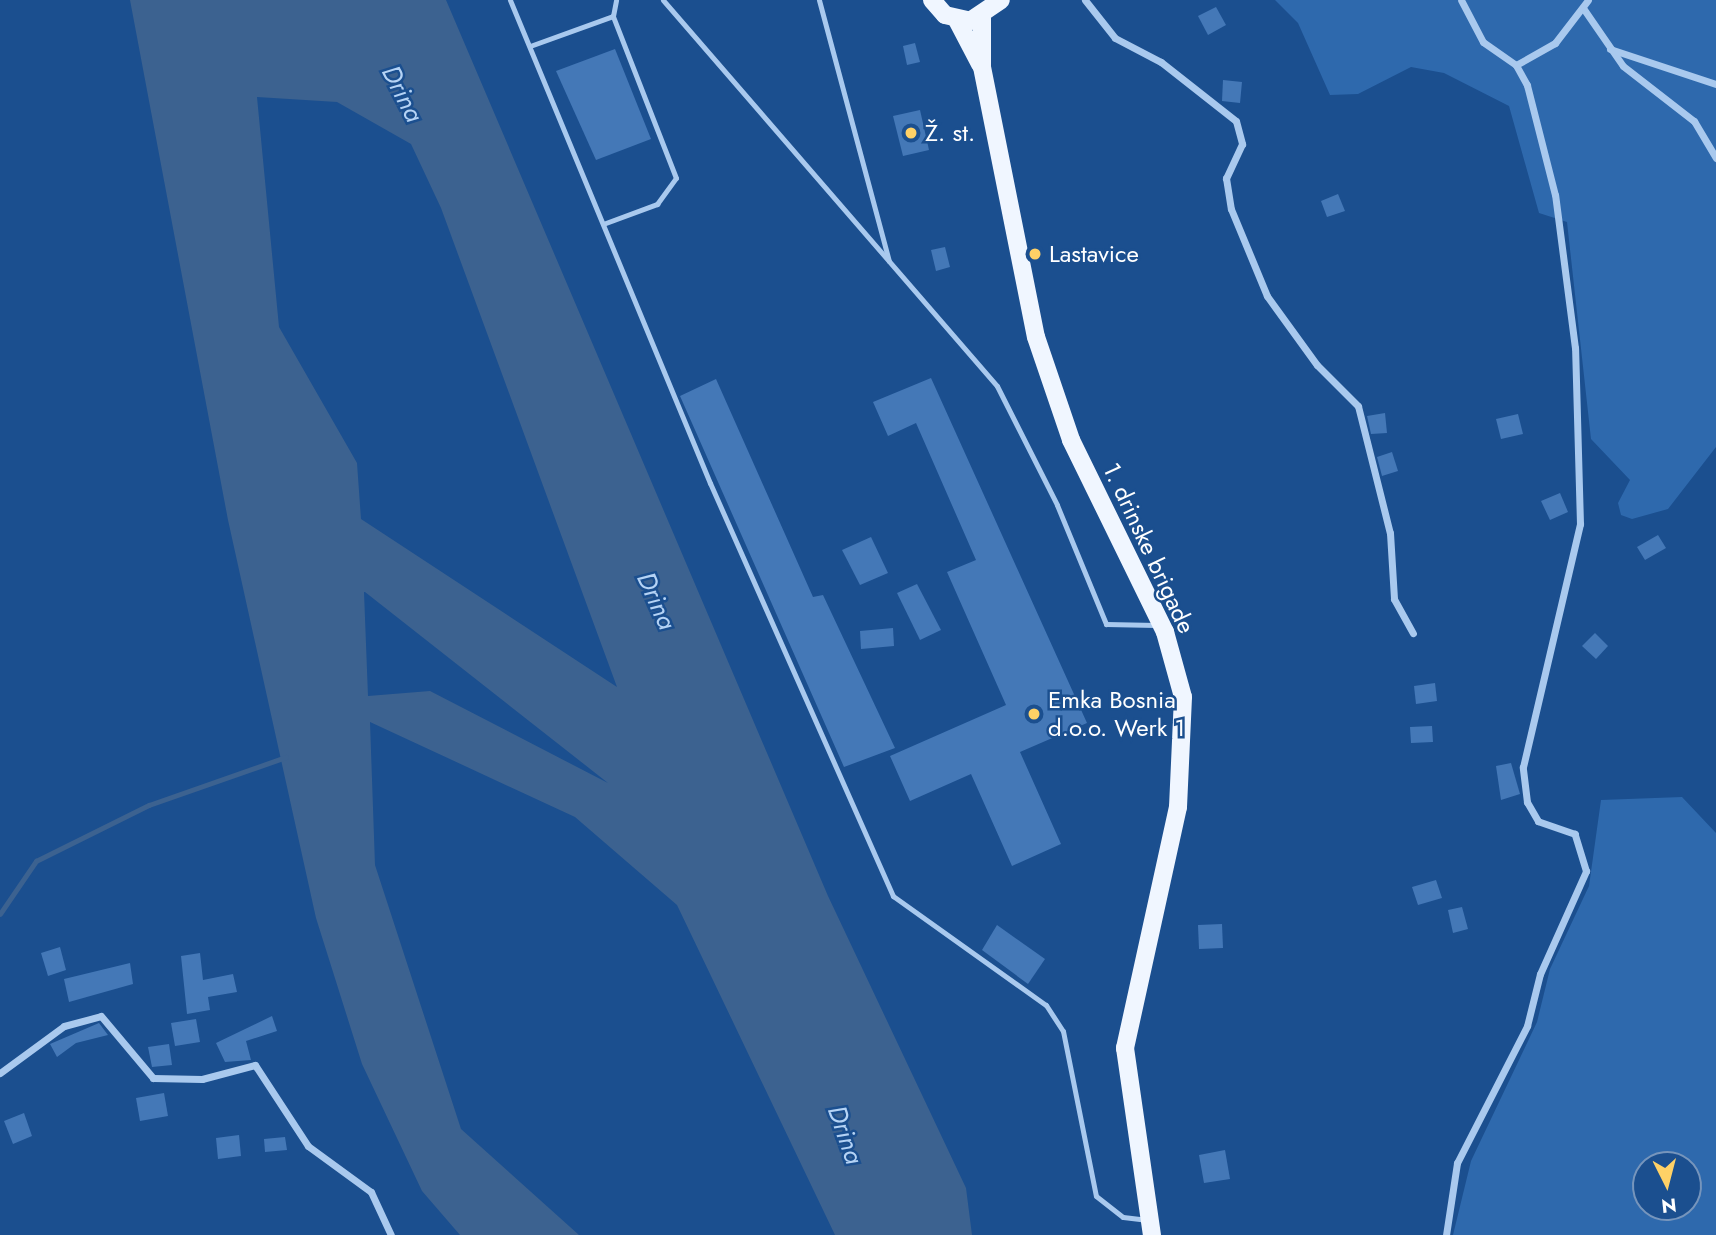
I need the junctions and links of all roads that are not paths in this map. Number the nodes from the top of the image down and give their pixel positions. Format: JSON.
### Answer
{"nodes":[{"id":1,"x":510,"y":0,"type":"edge"},
{"id":2,"x":616,"y":0,"type":"edge"},
{"id":3,"x":663,"y":0,"type":"edge"},
{"id":4,"x":820,"y":0,"type":"edge"},
{"id":5,"x":932,"y":0,"type":"edge"},
{"id":6,"x":1001,"y":0,"type":"edge"},
{"id":7,"x":1085,"y":0,"type":"edge"},
{"id":8,"x":1461,"y":0,"type":"edge"},
{"id":9,"x":1588,"y":0,"type":"edge"},
{"id":10,"x":1583,"y":8,"type":"junction"},
{"id":11,"x":613,"y":16,"type":"junction"},
{"id":12,"x":982,"y":18,"type":"junction"},
{"id":13,"x":957,"y":20,"type":"junction"},
{"id":14,"x":530,"y":46,"type":"junction"},
{"id":15,"x":1608,"y":48,"type":"junction"},
{"id":16,"x":1516,"y":65,"type":"junction"},
{"id":17,"x":982,"y":67,"type":"junction"},
{"id":18,"x":1716,"y":84,"type":"edge"},
{"id":19,"x":1716,"y":158,"type":"edge"},
{"id":20,"x":603,"y":224,"type":"junction"},
{"id":21,"x":890,"y":262,"type":"junction"},
{"id":22,"x":1162,"y":624,"type":"junction"},
{"id":23,"x":1413,"y":633,"type":"dead end"},
{"id":24,"x":0,"y":1073,"type":"edge"},
{"id":25,"x":1151,"y":1228,"type":"edge"},
{"id":26,"x":391,"y":1235,"type":"edge"},
{"id":27,"x":1446,"y":1235,"type":"edge"}],
"edges":[{"from":1,"to":14,"type":"lane"},
{"from":2,"to":11,"type":"lane"},
{"from":3,"to":21,"type":"lane"},
{"from":4,"to":21,"type":"lane"},
{"from":5,"to":13,"type":"main road"},
{"from":6,"to":12,"type":"main road"},
{"from":7,"to":23,"type":"street"},
{"from":8,"to":16,"type":"street"},
{"from":9,"to":10,"type":"street"},
{"from":10,"to":15,"type":"street"},
{"from":10,"to":16,"type":"street"},
{"from":11,"to":14,"type":"lane"},
{"from":11,"to":20,"type":"lane"},
{"from":12,"to":13,"type":"main road"},
{"from":12,"to":17,"type":"main road"},
{"from":13,"to":17,"type":"main road"},
{"from":14,"to":20,"type":"lane"},
{"from":15,"to":18,"type":"street"},
{"from":15,"to":19,"type":"street"},
{"from":16,"to":27,"type":"street"},
{"from":17,"to":22,"type":"main road","name":"1. drinske brigade"},
{"from":20,"to":25,"type":"lane"},
{"from":21,"to":22,"type":"lane"},
{"from":22,"to":25,"type":"main road","name":"1. drinske brigade"},
{"from":24,"to":26,"type":"street"}]}
